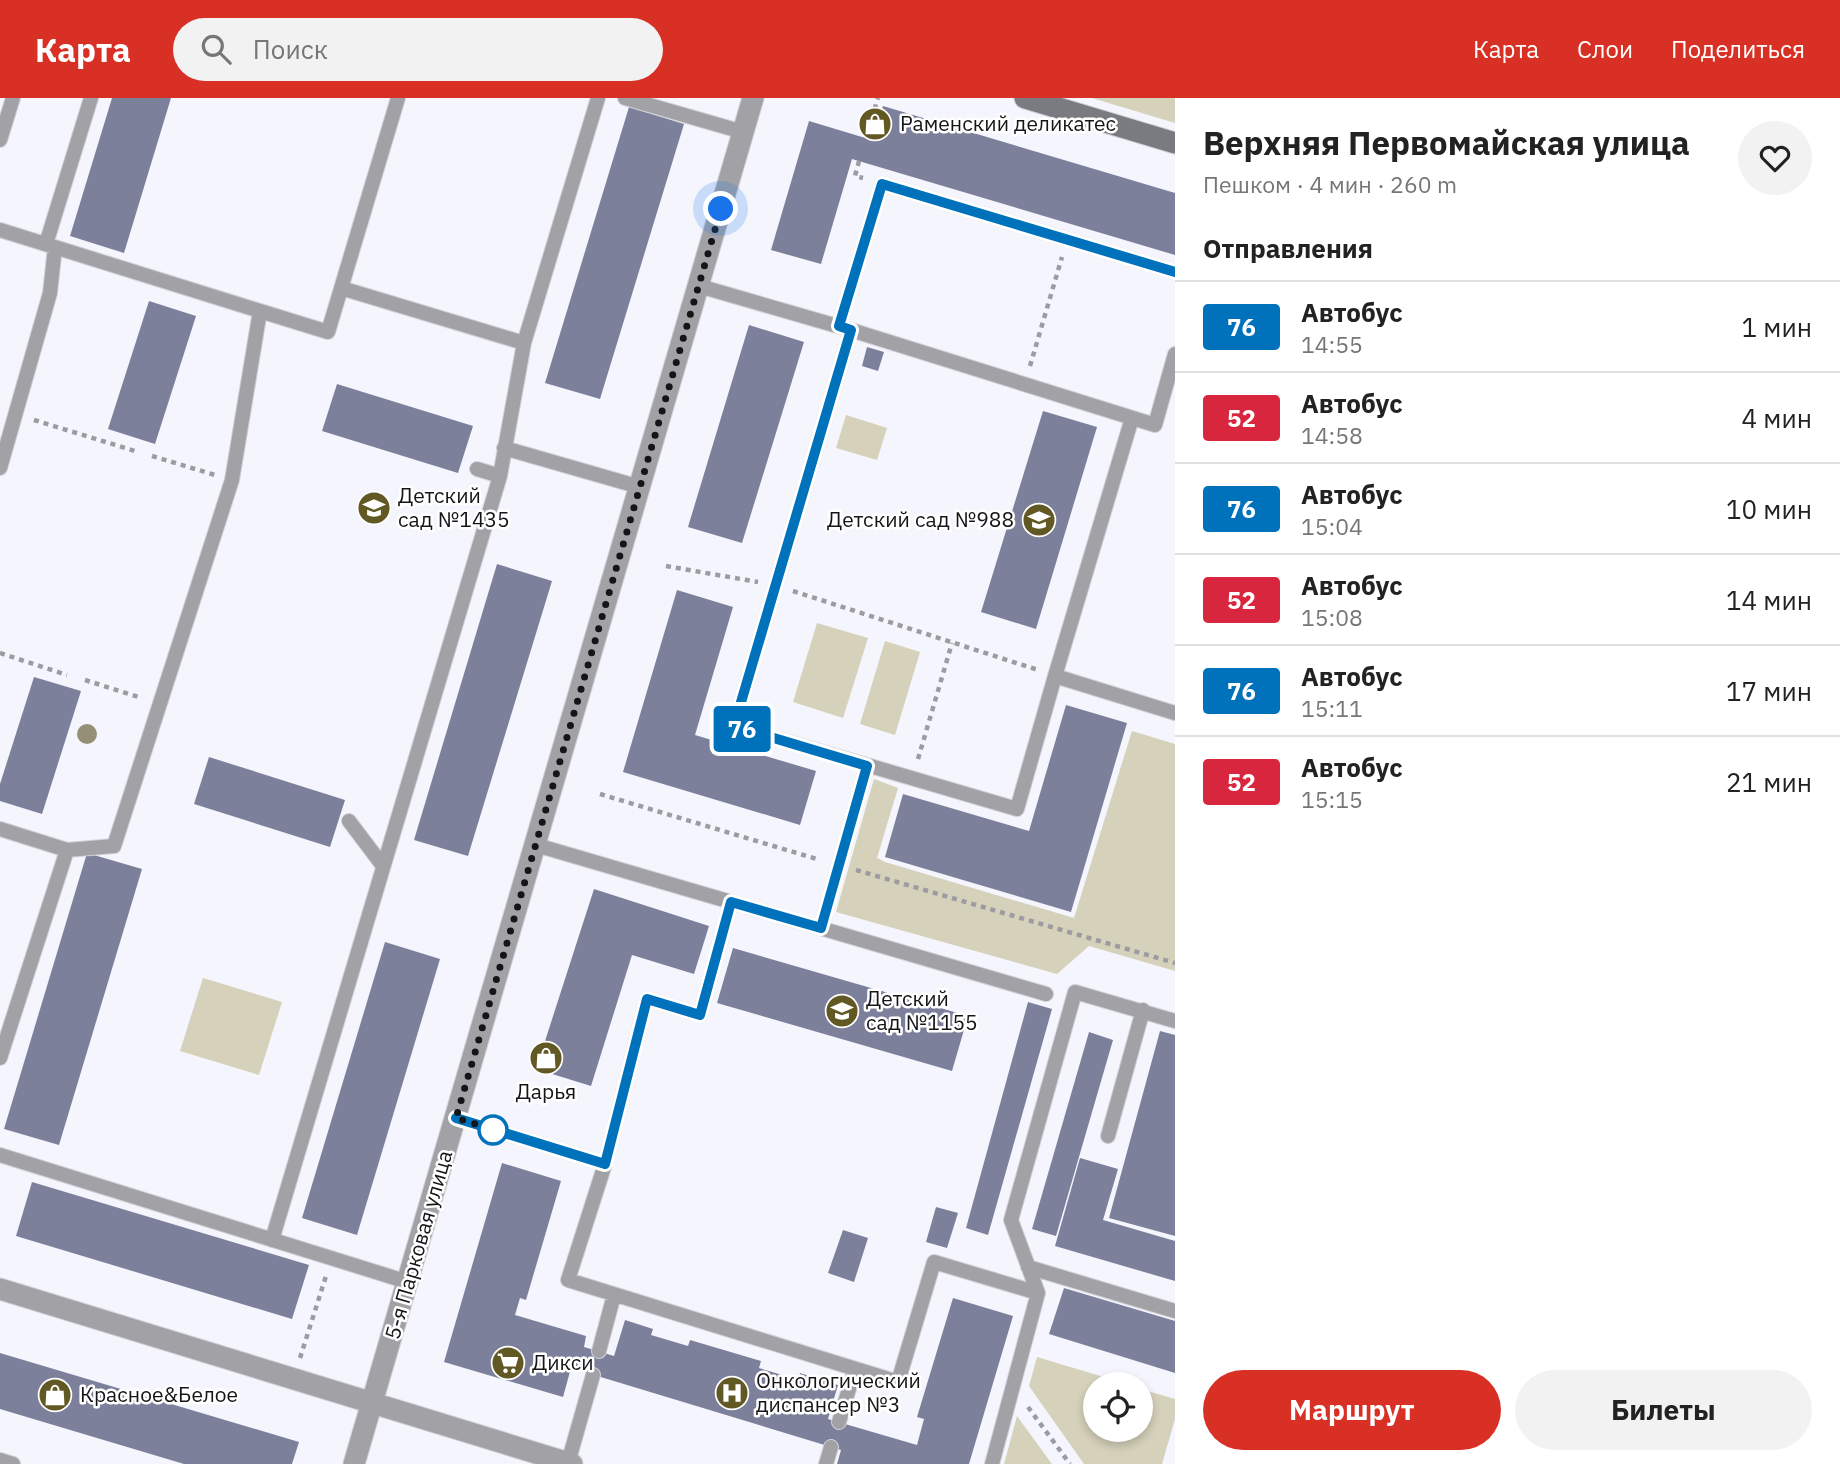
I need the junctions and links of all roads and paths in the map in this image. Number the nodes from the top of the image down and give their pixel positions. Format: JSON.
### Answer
{"nodes":[{"id":1,"x":13,"y":98,"type":"edge"},
{"id":2,"x":91,"y":98,"type":"edge"},
{"id":3,"x":398,"y":98,"type":"edge"},
{"id":4,"x":598,"y":98,"type":"edge"},
{"id":5,"x":625,"y":98,"type":"edge"},
{"id":6,"x":753,"y":98,"type":"edge"},
{"id":7,"x":878,"y":98,"type":"edge"},
{"id":8,"x":1025,"y":98,"type":"edge"},
{"id":9,"x":743,"y":132,"type":"junction"},
{"id":10,"x":866,"y":138,"type":"dead end"},
{"id":11,"x":0,"y":141,"type":"edge"},
{"id":12,"x":1175,"y":143,"type":"edge"},
{"id":13,"x":0,"y":230,"type":"edge"},
{"id":14,"x":1067,"y":240,"type":"junction"},
{"id":15,"x":50,"y":245,"type":"junction"},
{"id":16,"x":1175,"y":272,"type":"edge"},
{"id":17,"x":699,"y":286,"type":"junction"},
{"id":18,"x":341,"y":288,"type":"junction"},
{"id":19,"x":260,"y":311,"type":"junction"},
{"id":20,"x":845,"y":328,"type":"junction"},
{"id":21,"x":524,"y":343,"type":"junction"},
{"id":22,"x":1175,"y":354,"type":"edge"},
{"id":23,"x":1025,"y":384,"type":"junction"},
{"id":24,"x":17,"y":415,"type":"junction"},
{"id":25,"x":1132,"y":418,"type":"junction"},
{"id":26,"x":504,"y":448,"type":"junction"},
{"id":27,"x":135,"y":451,"type":"dead end"},
{"id":28,"x":152,"y":456,"type":"dead end"},
{"id":29,"x":0,"y":468,"type":"edge"},
{"id":30,"x":477,"y":469,"type":"dead end"},
{"id":31,"x":500,"y":476,"type":"junction"},
{"id":32,"x":232,"y":480,"type":"junction"},
{"id":33,"x":640,"y":487,"type":"junction"},
{"id":34,"x":666,"y":566,"type":"dead end"},
{"id":35,"x":775,"y":586,"type":"junction"},
{"id":36,"x":952,"y":643,"type":"junction"},
{"id":37,"x":0,"y":653,"type":"edge"},
{"id":38,"x":67,"y":674,"type":"dead end"},
{"id":39,"x":1055,"y":676,"type":"junction"},
{"id":40,"x":85,"y":680,"type":"dead end"},
{"id":41,"x":159,"y":704,"type":"junction"},
{"id":42,"x":1175,"y":713,"type":"edge"},
{"id":43,"x":867,"y":766,"type":"junction"},
{"id":44,"x":912,"y":779,"type":"junction"},
{"id":45,"x":600,"y":794,"type":"dead end"},
{"id":46,"x":349,"y":821,"type":"dead end"},
{"id":47,"x":0,"y":829,"type":"edge"},
{"id":48,"x":536,"y":845,"type":"junction"},
{"id":49,"x":67,"y":850,"type":"junction"},
{"id":50,"x":839,"y":865,"type":"junction"},
{"id":51,"x":383,"y":866,"type":"junction"},
{"id":52,"x":731,"y":902,"type":"junction"},
{"id":53,"x":821,"y":928,"type":"junction"},
{"id":54,"x":1175,"y":963,"type":"edge"},
{"id":55,"x":1046,"y":994,"type":"dead end"},
{"id":56,"x":1143,"y":1010,"type":"junction"},
{"id":57,"x":1175,"y":1021,"type":"edge"},
{"id":58,"x":0,"y":1058,"type":"edge"},
{"id":59,"x":456,"y":1118,"type":"junction"},
{"id":60,"x":1108,"y":1136,"type":"dead end"},
{"id":61,"x":0,"y":1155,"type":"edge"},
{"id":62,"x":605,"y":1164,"type":"junction"},
{"id":63,"x":272,"y":1240,"type":"junction"},
{"id":64,"x":332,"y":1258,"type":"junction"},
{"id":65,"x":1028,"y":1267,"type":"junction"},
{"id":66,"x":408,"y":1282,"type":"junction"},
{"id":67,"x":0,"y":1289,"type":"edge"},
{"id":68,"x":1038,"y":1293,"type":"junction"},
{"id":69,"x":614,"y":1295,"type":"junction"},
{"id":70,"x":1175,"y":1311,"type":"edge"},
{"id":71,"x":599,"y":1351,"type":"dead end"},
{"id":72,"x":300,"y":1359,"type":"dead end"},
{"id":73,"x":855,"y":1369,"type":"junction"},
{"id":74,"x":593,"y":1374,"type":"dead end"},
{"id":75,"x":1013,"y":1386,"type":"junction"},
{"id":76,"x":372,"y":1402,"type":"junction"},
{"id":77,"x":839,"y":1422,"type":"dead end"},
{"id":78,"x":831,"y":1447,"type":"dead end"},
{"id":79,"x":0,"y":1460,"type":"edge"},
{"id":80,"x":13,"y":1464,"type":"edge"},
{"id":81,"x":355,"y":1464,"type":"edge"},
{"id":82,"x":570,"y":1464,"type":"edge"},
{"id":83,"x":826,"y":1464,"type":"edge"},
{"id":84,"x":992,"y":1464,"type":"edge"},
{"id":85,"x":1070,"y":1464,"type":"edge"}],
"edges":[{"from":1,"to":11,"type":"lane"},
{"from":2,"to":15,"type":"lane"},
{"from":3,"to":18,"type":"lane"},
{"from":4,"to":21,"type":"lane"},
{"from":5,"to":9,"type":"lane"},
{"from":6,"to":9,"type":"street","name":"5-я Парковая улица"},
{"from":7,"to":10,"type":"path"},
{"from":8,"to":12,"type":"main road"},
{"from":9,"to":17,"type":"street","name":"5-я Парковая улица"},
{"from":13,"to":15,"type":"lane"},
{"from":14,"to":16,"type":"lane"},
{"from":14,"to":20,"type":"lane"},
{"from":14,"to":23,"type":"path"},
{"from":15,"to":19,"type":"lane"},
{"from":15,"to":24,"type":"lane"},
{"from":17,"to":20,"type":"lane"},
{"from":17,"to":33,"type":"street","name":"5-я Парковая улица"},
{"from":18,"to":19,"type":"lane"},
{"from":18,"to":21,"type":"lane"},
{"from":19,"to":32,"type":"lane"},
{"from":20,"to":23,"type":"lane"},
{"from":20,"to":35,"type":"lane"},
{"from":21,"to":26,"type":"lane"},
{"from":22,"to":25,"type":"lane"},
{"from":23,"to":25,"type":"lane"},
{"from":24,"to":27,"type":"path"},
{"from":24,"to":29,"type":"lane"},
{"from":25,"to":39,"type":"lane"},
{"from":26,"to":31,"type":"lane"},
{"from":26,"to":33,"type":"lane"},
{"from":28,"to":32,"type":"path"},
{"from":30,"to":31,"type":"lane"},
{"from":31,"to":51,"type":"lane"},
{"from":32,"to":41,"type":"lane"},
{"from":33,"to":48,"type":"street","name":"5-я Парковая улица"},
{"from":34,"to":35,"type":"path"},
{"from":35,"to":36,"type":"path"},
{"from":35,"to":43,"type":"lane"},
{"from":36,"to":39,"type":"path"},
{"from":36,"to":44,"type":"path"},
{"from":37,"to":38,"type":"path"},
{"from":39,"to":42,"type":"lane"},
{"from":39,"to":44,"type":"lane"},
{"from":40,"to":41,"type":"path"},
{"from":41,"to":49,"type":"lane"},
{"from":43,"to":44,"type":"lane"},
{"from":43,"to":50,"type":"lane"},
{"from":45,"to":50,"type":"path"},
{"from":46,"to":51,"type":"lane"},
{"from":47,"to":49,"type":"lane"},
{"from":48,"to":52,"type":"lane"},
{"from":48,"to":59,"type":"street","name":"5-я Парковая улица"},
{"from":49,"to":58,"type":"lane"},
{"from":50,"to":53,"type":"lane"},
{"from":50,"to":54,"type":"path"},
{"from":51,"to":63,"type":"lane"},
{"from":52,"to":53,"type":"lane"},
{"from":52,"to":62,"type":"lane"},
{"from":53,"to":55,"type":"lane"},
{"from":56,"to":57,"type":"lane"},
{"from":56,"to":60,"type":"lane"},
{"from":56,"to":65,"type":"lane"},
{"from":59,"to":62,"type":"lane"},
{"from":59,"to":66,"type":"street","name":"5-я Парковая улица"},
{"from":61,"to":63,"type":"lane"},
{"from":62,"to":69,"type":"lane"},
{"from":63,"to":64,"type":"lane"},
{"from":64,"to":66,"type":"lane"},
{"from":64,"to":72,"type":"path"},
{"from":65,"to":68,"type":"lane"},
{"from":65,"to":70,"type":"lane"},
{"from":66,"to":76,"type":"street","name":"5-я Парковая улица"},
{"from":67,"to":76,"type":"street"},
{"from":68,"to":73,"type":"lane"},
{"from":68,"to":75,"type":"lane"},
{"from":69,"to":71,"type":"lane"},
{"from":69,"to":73,"type":"lane"},
{"from":73,"to":77,"type":"lane"},
{"from":74,"to":82,"type":"lane"},
{"from":75,"to":84,"type":"lane"},
{"from":75,"to":85,"type":"path"},
{"from":76,"to":81,"type":"street","name":"5-я Парковая улица"},
{"from":76,"to":82,"type":"street"},
{"from":78,"to":83,"type":"lane"},
{"from":79,"to":80,"type":"lane"}]}
